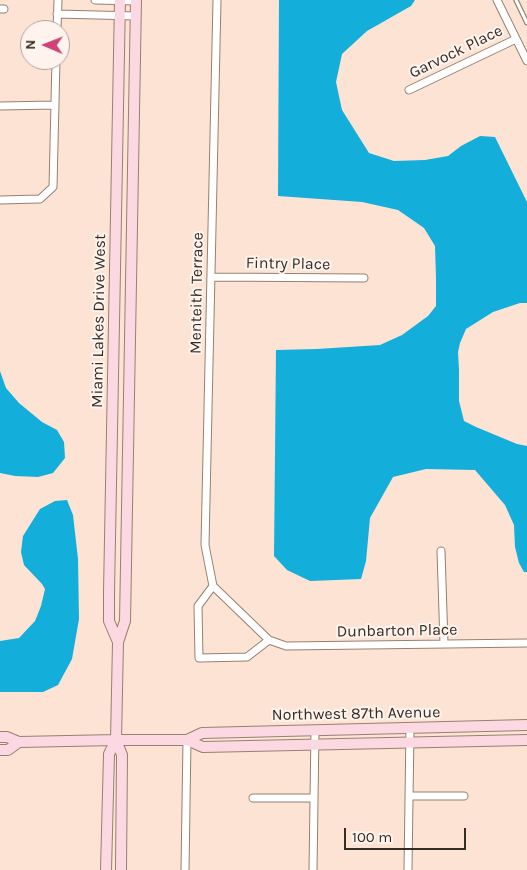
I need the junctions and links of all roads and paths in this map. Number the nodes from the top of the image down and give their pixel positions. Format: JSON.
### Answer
{"nodes":[{"id":1,"x":58,"y":0,"type":"edge"},
{"id":2,"x":95,"y":0,"type":"edge"},
{"id":3,"x":120,"y":0,"type":"edge"},
{"id":4,"x":136,"y":0,"type":"edge"},
{"id":5,"x":217,"y":0,"type":"edge"},
{"id":6,"x":497,"y":0,"type":"edge"},
{"id":7,"x":516,"y":0,"type":"edge"},
{"id":8,"x":57,"y":14,"type":"junction"},
{"id":9,"x":119,"y":16,"type":"junction"},
{"id":10,"x":136,"y":16,"type":"junction"},
{"id":11,"x":57,"y":20,"type":"edge"},
{"id":12,"x":527,"y":23,"type":"edge"},
{"id":13,"x":516,"y":39,"type":"junction"},
{"id":14,"x":527,"y":61,"type":"edge"},
{"id":15,"x":56,"y":70,"type":"edge"},
{"id":16,"x":409,"y":90,"type":"dead end"},
{"id":17,"x":55,"y":105,"type":"junction"},
{"id":18,"x":0,"y":106,"type":"edge"},
{"id":19,"x":0,"y":200,"type":"edge"},
{"id":20,"x":211,"y":276,"type":"junction"},
{"id":21,"x":364,"y":278,"type":"dead end"},
{"id":22,"x":441,"y":551,"type":"dead end"},
{"id":23,"x":213,"y":586,"type":"junction"},
{"id":24,"x":269,"y":640,"type":"junction"},
{"id":25,"x":118,"y":642,"type":"junction"},
{"id":26,"x":527,"y":643,"type":"edge"},
{"id":27,"x":444,"y":644,"type":"junction"},
{"id":28,"x":527,"y":725,"type":"edge"},
{"id":29,"x":410,"y":728,"type":"junction"},
{"id":30,"x":315,"y":730,"type":"junction"},
{"id":31,"x":0,"y":737,"type":"edge"},
{"id":32,"x":116,"y":740,"type":"junction"},
{"id":33,"x":187,"y":740,"type":"junction"},
{"id":34,"x":527,"y":740,"type":"edge"},
{"id":35,"x":19,"y":742,"type":"junction"},
{"id":36,"x":410,"y":742,"type":"junction"},
{"id":37,"x":315,"y":744,"type":"junction"},
{"id":38,"x":0,"y":750,"type":"edge"},
{"id":39,"x":410,"y":796,"type":"junction"},
{"id":40,"x":464,"y":796,"type":"dead end"},
{"id":41,"x":253,"y":798,"type":"dead end"},
{"id":42,"x":314,"y":798,"type":"junction"},
{"id":43,"x":106,"y":870,"type":"edge"},
{"id":44,"x":121,"y":870,"type":"edge"},
{"id":45,"x":185,"y":870,"type":"edge"},
{"id":46,"x":313,"y":870,"type":"edge"},
{"id":47,"x":408,"y":870,"type":"edge"}],
"edges":[{"from":1,"to":8,"type":"street"},
{"from":2,"to":3,"type":"street"},
{"from":3,"to":4,"type":"street"},
{"from":3,"to":9,"type":"main road","name":"Miami Lakes Drive West"},
{"from":4,"to":10,"type":"main road","name":"Miami Lakes Drive West"},
{"from":5,"to":20,"type":"street","name":"Menteith Terrace"},
{"from":6,"to":13,"type":"street"},
{"from":7,"to":12,"type":"lane"},
{"from":8,"to":9,"type":"street"},
{"from":8,"to":11,"type":"street"},
{"from":9,"to":10,"type":"street"},
{"from":9,"to":25,"type":"main road","name":"Miami Lakes Drive West"},
{"from":10,"to":25,"type":"main road","name":"Miami Lakes Drive West"},
{"from":13,"to":14,"type":"street"},
{"from":13,"to":16,"type":"street","name":"Garvock Place"},
{"from":15,"to":17,"type":"street"},
{"from":17,"to":18,"type":"street"},
{"from":17,"to":19,"type":"street"},
{"from":20,"to":21,"type":"street","name":"Fintry Place"},
{"from":20,"to":23,"type":"street","name":"Menteith Terrace"},
{"from":22,"to":27,"type":"street"},
{"from":23,"to":24,"type":"street"},
{"from":23,"to":24,"type":"street"},
{"from":24,"to":27,"type":"street","name":"Dunbarton Place"},
{"from":25,"to":32,"type":"main road","name":"Miami Lakes Drive West"},
{"from":26,"to":27,"type":"street","name":"Dunbarton Place"},
{"from":28,"to":29,"type":"main road","name":"Northwest 87th Avenue"},
{"from":29,"to":30,"type":"main road","name":"Northwest 87th Avenue"},
{"from":29,"to":36,"type":"street"},
{"from":30,"to":33,"type":"main road","name":"Northwest 87th Avenue"},
{"from":30,"to":37,"type":"street"},
{"from":31,"to":35,"type":"main road","name":"Northwest 87th Avenue"},
{"from":32,"to":33,"type":"main road","name":"Northwest 87th Avenue"},
{"from":32,"to":35,"type":"main road","name":"Northwest 87th Avenue"},
{"from":32,"to":43,"type":"main road"},
{"from":32,"to":44,"type":"main road"},
{"from":33,"to":37,"type":"main road","name":"Northwest 87th Avenue"},
{"from":33,"to":45,"type":"street"},
{"from":34,"to":36,"type":"main road","name":"Northwest 87th Avenue"},
{"from":35,"to":38,"type":"main road","name":"Northwest 87th Avenue"},
{"from":36,"to":37,"type":"main road","name":"Northwest 87th Avenue"},
{"from":36,"to":39,"type":"street"},
{"from":37,"to":42,"type":"street"},
{"from":39,"to":40,"type":"street"},
{"from":39,"to":47,"type":"street"},
{"from":41,"to":42,"type":"street"},
{"from":42,"to":46,"type":"street"}]}
